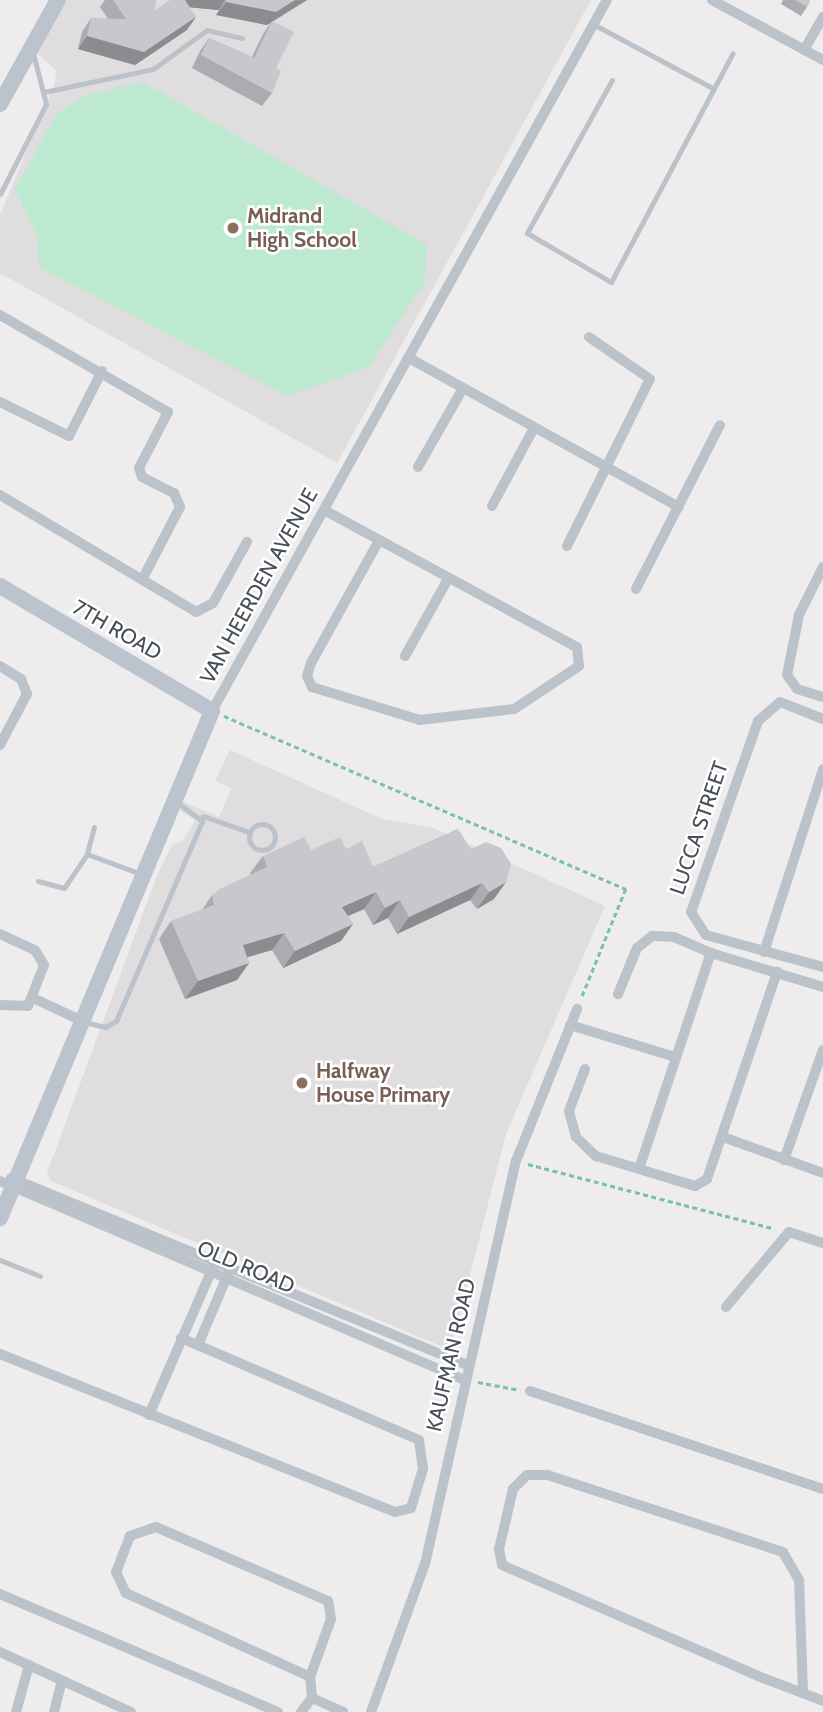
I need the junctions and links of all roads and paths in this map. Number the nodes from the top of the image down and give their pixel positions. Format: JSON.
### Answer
{"nodes":[{"id":1,"x":58,"y":0,"type":"edge"},
{"id":2,"x":607,"y":0,"type":"edge"},
{"id":3,"x":712,"y":0,"type":"edge"},
{"id":4,"x":823,"y":18,"type":"edge"},
{"id":5,"x":593,"y":24,"type":"junction"},
{"id":6,"x":242,"y":38,"type":"dead end"},
{"id":7,"x":31,"y":48,"type":"junction"},
{"id":8,"x":804,"y":50,"type":"junction"},
{"id":9,"x":733,"y":53,"type":"dead end"},
{"id":10,"x":823,"y":60,"type":"edge"},
{"id":11,"x":612,"y":80,"type":"dead end"},
{"id":12,"x":714,"y":89,"type":"junction"},
{"id":13,"x":44,"y":92,"type":"junction"},
{"id":14,"x":0,"y":104,"type":"edge"},
{"id":15,"x":0,"y":194,"type":"edge"},
{"id":16,"x":0,"y":315,"type":"edge"},
{"id":17,"x":589,"y":337,"type":"dead end"},
{"id":18,"x":409,"y":358,"type":"junction"},
{"id":19,"x":102,"y":371,"type":"junction"},
{"id":20,"x":463,"y":388,"type":"junction"},
{"id":21,"x":0,"y":402,"type":"edge"},
{"id":22,"x":720,"y":425,"type":"dead end"},
{"id":23,"x":534,"y":428,"type":"junction"},
{"id":24,"x":418,"y":467,"type":"dead end"},
{"id":25,"x":608,"y":469,"type":"junction"},
{"id":26,"x":0,"y":495,"type":"edge"},
{"id":27,"x":492,"y":506,"type":"dead end"},
{"id":28,"x":679,"y":507,"type":"junction"},
{"id":29,"x":326,"y":511,"type":"junction"},
{"id":30,"x":247,"y":542,"type":"dead end"},
{"id":31,"x":379,"y":542,"type":"junction"},
{"id":32,"x":567,"y":546,"type":"dead end"},
{"id":33,"x":823,"y":567,"type":"edge"},
{"id":34,"x":142,"y":580,"type":"junction"},
{"id":35,"x":447,"y":581,"type":"junction"},
{"id":36,"x":0,"y":586,"type":"edge"},
{"id":37,"x":636,"y":589,"type":"dead end"},
{"id":38,"x":405,"y":656,"type":"dead end"},
{"id":39,"x":0,"y":666,"type":"edge"},
{"id":40,"x":823,"y":697,"type":"edge"},
{"id":41,"x":212,"y":711,"type":"junction"},
{"id":42,"x":823,"y":719,"type":"edge"},
{"id":43,"x":0,"y":745,"type":"edge"},
{"id":44,"x":823,"y":769,"type":"edge"},
{"id":45,"x":172,"y":800,"type":"junction"},
{"id":46,"x":203,"y":816,"type":"junction"},
{"id":47,"x":94,"y":827,"type":"dead end"},
{"id":48,"x":249,"y":832,"type":"junction"},
{"id":49,"x":87,"y":855,"type":"junction"},
{"id":50,"x":141,"y":874,"type":"junction"},
{"id":51,"x":38,"y":881,"type":"dead end"},
{"id":52,"x":0,"y":934,"type":"edge"},
{"id":53,"x":764,"y":952,"type":"junction"},
{"id":54,"x":711,"y":953,"type":"junction"},
{"id":55,"x":823,"y":967,"type":"edge"},
{"id":56,"x":777,"y":972,"type":"junction"},
{"id":57,"x":823,"y":987,"type":"edge"},
{"id":58,"x":618,"y":993,"type":"dead end"},
{"id":59,"x":33,"y":998,"type":"junction"},
{"id":60,"x":0,"y":1005,"type":"edge"},
{"id":61,"x":577,"y":1009,"type":"joint"},
{"id":62,"x":80,"y":1020,"type":"junction"},
{"id":63,"x":570,"y":1025,"type":"junction"},
{"id":64,"x":823,"y":1050,"type":"edge"},
{"id":65,"x":676,"y":1056,"type":"junction"},
{"id":66,"x":585,"y":1069,"type":"dead end"},
{"id":67,"x":723,"y":1137,"type":"junction"},
{"id":68,"x":784,"y":1160,"type":"junction"},
{"id":69,"x":516,"y":1161,"type":"junction"},
{"id":70,"x":639,"y":1169,"type":"junction"},
{"id":71,"x":823,"y":1173,"type":"edge"},
{"id":72,"x":7,"y":1182,"type":"edge"},
{"id":73,"x":0,"y":1218,"type":"edge"},
{"id":74,"x":789,"y":1232,"type":"junction"},
{"id":75,"x":823,"y":1243,"type":"edge"},
{"id":76,"x":0,"y":1260,"type":"edge"},
{"id":77,"x":215,"y":1261,"type":"junction"},
{"id":78,"x":231,"y":1268,"type":"junction"},
{"id":79,"x":211,"y":1273,"type":"junction"},
{"id":80,"x":40,"y":1276,"type":"dead end"},
{"id":81,"x":226,"y":1279,"type":"junction"},
{"id":82,"x":726,"y":1307,"type":"dead end"},
{"id":83,"x":181,"y":1338,"type":"junction"},
{"id":84,"x":198,"y":1345,"type":"junction"},
{"id":85,"x":0,"y":1354,"type":"edge"},
{"id":86,"x":467,"y":1365,"type":"junction"},
{"id":87,"x":464,"y":1380,"type":"junction"},
{"id":88,"x":530,"y":1391,"type":"joint"},
{"id":89,"x":149,"y":1415,"type":"junction"},
{"id":90,"x":823,"y":1489,"type":"edge"},
{"id":91,"x":0,"y":1594,"type":"edge"},
{"id":92,"x":0,"y":1652,"type":"edge"},
{"id":93,"x":29,"y":1665,"type":"junction"},
{"id":94,"x":310,"y":1677,"type":"junction"},
{"id":95,"x":62,"y":1681,"type":"junction"},
{"id":96,"x":803,"y":1693,"type":"junction"},
{"id":97,"x":312,"y":1698,"type":"junction"},
{"id":98,"x":102,"y":1699,"type":"junction"},
{"id":99,"x":823,"y":1701,"type":"edge"},
{"id":100,"x":16,"y":1712,"type":"edge"},
{"id":101,"x":54,"y":1712,"type":"edge"},
{"id":102,"x":98,"y":1712,"type":"edge"},
{"id":103,"x":131,"y":1712,"type":"edge"},
{"id":104,"x":278,"y":1712,"type":"edge"},
{"id":105,"x":301,"y":1712,"type":"edge"},
{"id":106,"x":343,"y":1712,"type":"edge"},
{"id":107,"x":371,"y":1712,"type":"edge"}],
"edges":[{"from":1,"to":7,"type":"street"},
{"from":2,"to":5,"type":"street","name":"VAN HEERDEN AVENUE"},
{"from":3,"to":8,"type":"street"},
{"from":4,"to":8,"type":"street"},
{"from":5,"to":12,"type":"lane"},
{"from":5,"to":18,"type":"street","name":"VAN HEERDEN AVENUE"},
{"from":6,"to":13,"type":"lane"},
{"from":7,"to":13,"type":"lane"},
{"from":7,"to":14,"type":"street"},
{"from":8,"to":10,"type":"street"},
{"from":9,"to":12,"type":"lane"},
{"from":11,"to":12,"type":"lane"},
{"from":13,"to":15,"type":"lane"},
{"from":16,"to":19,"type":"street"},
{"from":17,"to":25,"type":"street"},
{"from":18,"to":20,"type":"street"},
{"from":18,"to":29,"type":"street","name":"VAN HEERDEN AVENUE"},
{"from":19,"to":21,"type":"street"},
{"from":19,"to":34,"type":"street"},
{"from":20,"to":23,"type":"street"},
{"from":20,"to":24,"type":"street"},
{"from":22,"to":28,"type":"street"},
{"from":23,"to":25,"type":"street"},
{"from":23,"to":27,"type":"street"},
{"from":25,"to":28,"type":"street"},
{"from":25,"to":32,"type":"street"},
{"from":26,"to":34,"type":"street"},
{"from":28,"to":37,"type":"street"},
{"from":29,"to":31,"type":"street"},
{"from":29,"to":41,"type":"street","name":"VAN HEERDEN AVENUE"},
{"from":30,"to":34,"type":"street"},
{"from":31,"to":35,"type":"street"},
{"from":31,"to":35,"type":"street"},
{"from":33,"to":40,"type":"street"},
{"from":35,"to":38,"type":"street"},
{"from":36,"to":41,"type":"street","name":"7TH ROAD"},
{"from":39,"to":43,"type":"street"},
{"from":41,"to":45,"type":"street","name":"VAN HEERDEN AVENUE"},
{"from":41,"to":61,"type":"path"},
{"from":42,"to":53,"type":"street","name":"LUCCA STREET"},
{"from":44,"to":53,"type":"street"},
{"from":45,"to":46,"type":"lane"},
{"from":45,"to":50,"type":"street","name":"VAN HEERDEN AVENUE"},
{"from":46,"to":48,"type":"lane"},
{"from":46,"to":62,"type":"lane"},
{"from":47,"to":49,"type":"lane"},
{"from":48,"to":48,"type":"lane"},
{"from":49,"to":50,"type":"lane"},
{"from":49,"to":51,"type":"lane"},
{"from":50,"to":62,"type":"street","name":"VAN HEERDEN AVENUE"},
{"from":52,"to":59,"type":"street"},
{"from":53,"to":55,"type":"street"},
{"from":54,"to":56,"type":"street"},
{"from":54,"to":58,"type":"street"},
{"from":54,"to":65,"type":"street"},
{"from":56,"to":57,"type":"street"},
{"from":56,"to":67,"type":"street"},
{"from":59,"to":60,"type":"street"},
{"from":59,"to":62,"type":"street"},
{"from":61,"to":63,"type":"street","name":"KAUFMAN ROAD"},
{"from":62,"to":72,"type":"street","name":"VAN HEERDEN AVENUE"},
{"from":63,"to":65,"type":"street"},
{"from":63,"to":69,"type":"street","name":"KAUFMAN ROAD"},
{"from":64,"to":68,"type":"street"},
{"from":65,"to":70,"type":"street"},
{"from":66,"to":70,"type":"street"},
{"from":67,"to":68,"type":"street"},
{"from":67,"to":70,"type":"street"},
{"from":68,"to":71,"type":"street"},
{"from":69,"to":74,"type":"path"},
{"from":69,"to":86,"type":"street","name":"KAUFMAN ROAD"},
{"from":72,"to":73,"type":"street","name":"VAN HEERDEN AVENUE"},
{"from":72,"to":77,"type":"street","name":"OLD ROAD"},
{"from":72,"to":79,"type":"street","name":"OLD ROAD"},
{"from":74,"to":75,"type":"street"},
{"from":74,"to":82,"type":"street"},
{"from":76,"to":80,"type":"lane"},
{"from":77,"to":78,"type":"street","name":"OLD ROAD"},
{"from":77,"to":79,"type":"street"},
{"from":78,"to":81,"type":"street"},
{"from":78,"to":86,"type":"street","name":"OLD ROAD"},
{"from":79,"to":81,"type":"street","name":"OLD ROAD"},
{"from":79,"to":83,"type":"street"},
{"from":81,"to":84,"type":"street"},
{"from":81,"to":87,"type":"street","name":"OLD ROAD"},
{"from":83,"to":84,"type":"street"},
{"from":83,"to":89,"type":"street"},
{"from":84,"to":89,"type":"street"},
{"from":85,"to":89,"type":"street"},
{"from":86,"to":87,"type":"street","name":"KAUFMAN ROAD"},
{"from":87,"to":88,"type":"path"},
{"from":87,"to":107,"type":"street","name":"KAUFMAN ROAD"},
{"from":88,"to":90,"type":"street"},
{"from":91,"to":104,"type":"street"},
{"from":92,"to":93,"type":"street"},
{"from":93,"to":95,"type":"street"},
{"from":93,"to":100,"type":"street"},
{"from":94,"to":94,"type":"street"},
{"from":94,"to":97,"type":"street"},
{"from":95,"to":98,"type":"street"},
{"from":95,"to":101,"type":"street"},
{"from":96,"to":96,"type":"street"},
{"from":96,"to":99,"type":"street"},
{"from":97,"to":105,"type":"street"},
{"from":97,"to":106,"type":"street"},
{"from":98,"to":102,"type":"street"},
{"from":98,"to":103,"type":"street"}]}
